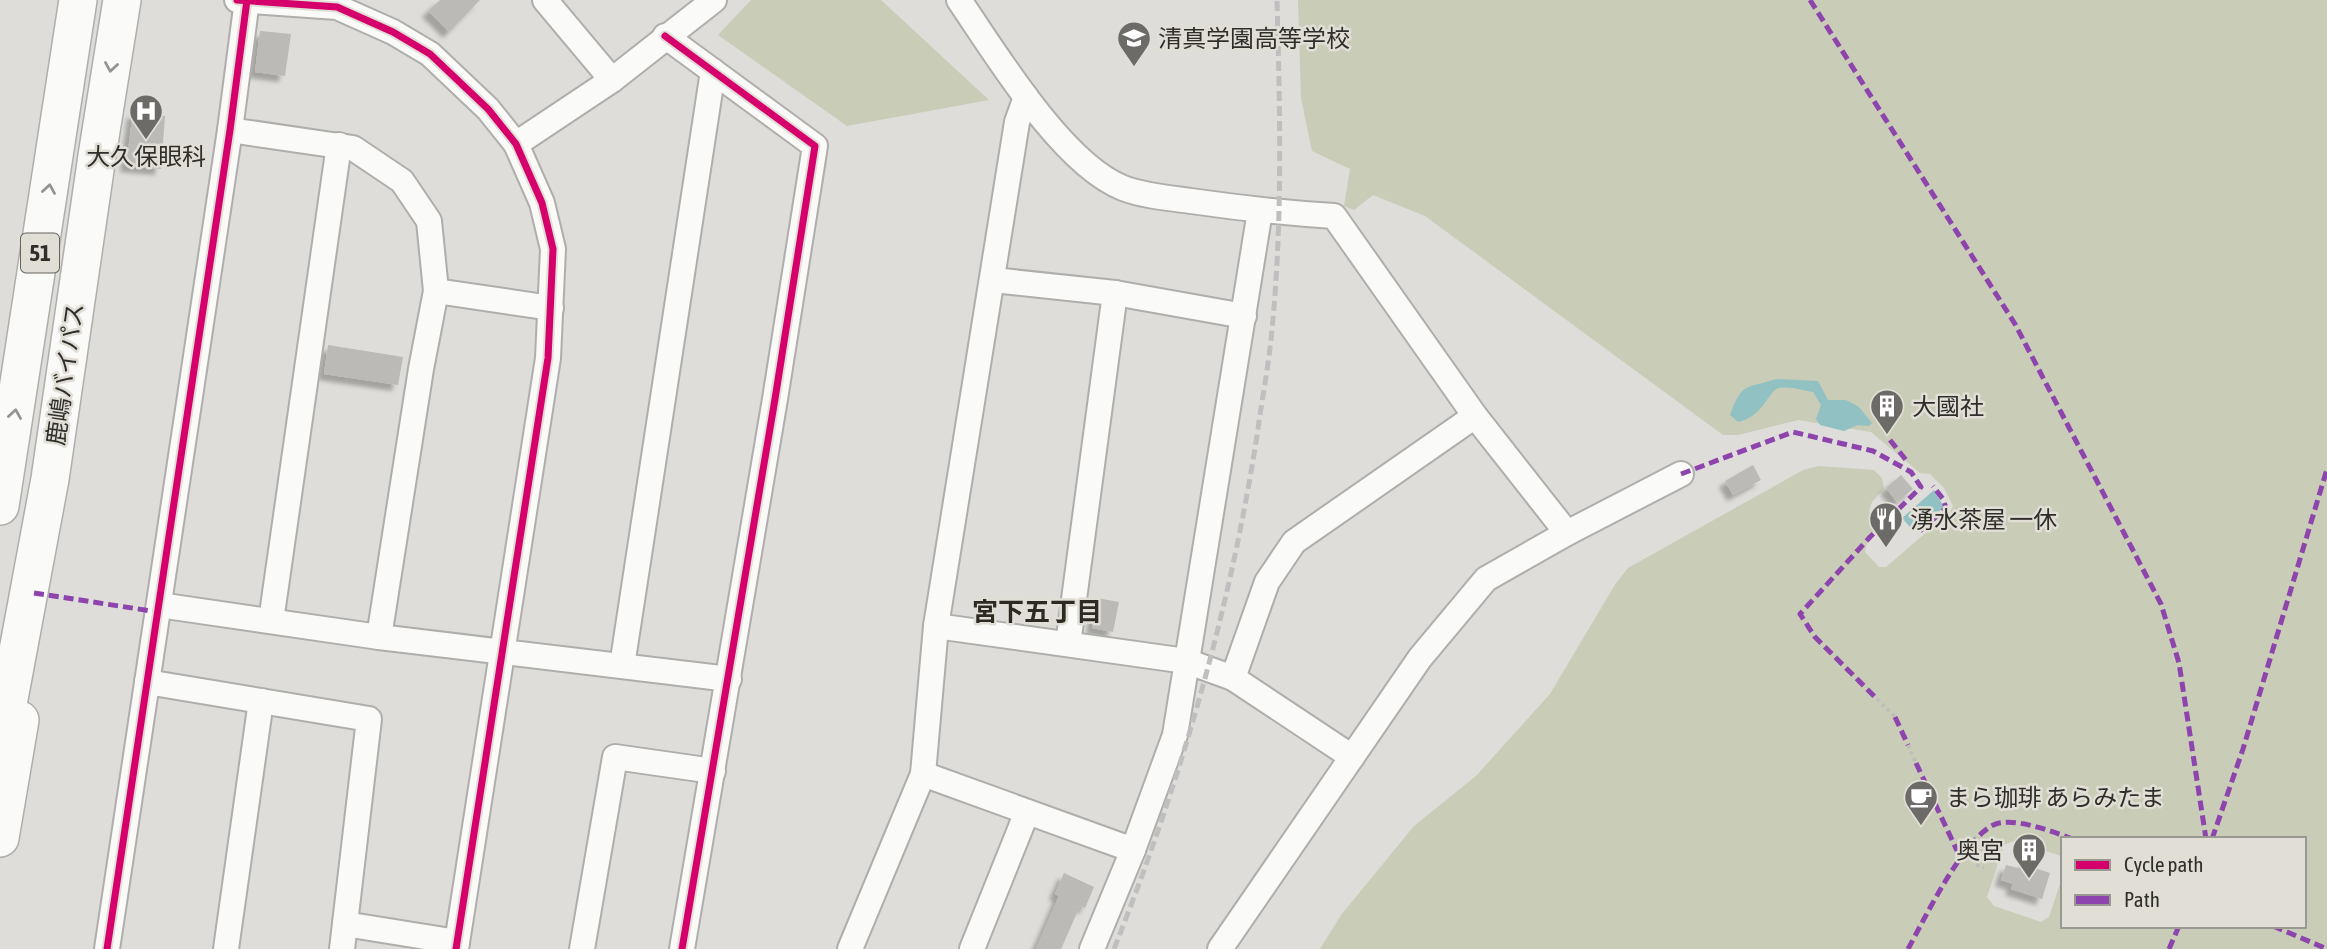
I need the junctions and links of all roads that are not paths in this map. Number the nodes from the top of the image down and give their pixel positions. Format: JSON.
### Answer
{"nodes":[{"id":1,"x":78,"y":0,"type":"edge"},
{"id":2,"x":122,"y":0,"type":"edge"},
{"id":3,"x":244,"y":0,"type":"edge"},
{"id":4,"x":714,"y":0,"type":"edge"},
{"id":5,"x":959,"y":0,"type":"edge"},
{"id":6,"x":552,"y":3,"type":"edge"},
{"id":7,"x":665,"y":36,"type":"junction"},
{"id":8,"x":713,"y":71,"type":"junction"},
{"id":9,"x":612,"y":80,"type":"junction"},
{"id":10,"x":1026,"y":97,"type":"junction"},
{"id":11,"x":230,"y":130,"type":"junction"},
{"id":12,"x":516,"y":144,"type":"junction"},
{"id":13,"x":339,"y":145,"type":"junction"},
{"id":14,"x":1260,"y":211,"type":"junction"},
{"id":15,"x":993,"y":280,"type":"junction"},
{"id":16,"x":436,"y":291,"type":"junction"},
{"id":17,"x":1115,"y":293,"type":"junction"},
{"id":18,"x":551,"y":309,"type":"junction"},
{"id":19,"x":1244,"y":316,"type":"junction"},
{"id":20,"x":1475,"y":416,"type":"junction"},
{"id":21,"x":1681,"y":474,"type":"dead end"},
{"id":22,"x":50,"y":479,"type":"junction"},
{"id":23,"x":0,"y":506,"type":"edge"},
{"id":24,"x":1567,"y":533,"type":"junction"},
{"id":25,"x":159,"y":605,"type":"junction"},
{"id":26,"x":271,"y":621,"type":"junction"},
{"id":27,"x":936,"y":626,"type":"junction"},
{"id":28,"x":379,"y":637,"type":"junction"},
{"id":29,"x":1068,"y":644,"type":"junction"},
{"id":30,"x":502,"y":652,"type":"junction"},
{"id":31,"x":1186,"y":661,"type":"junction"},
{"id":32,"x":622,"y":666,"type":"junction"},
{"id":33,"x":1233,"y":678,"type":"junction"},
{"id":34,"x":729,"y":679,"type":"junction"},
{"id":35,"x":147,"y":682,"type":"junction"},
{"id":36,"x":261,"y":701,"type":"junction"},
{"id":37,"x":0,"y":747,"type":"edge"},
{"id":38,"x":1352,"y":757,"type":"junction"},
{"id":39,"x":713,"y":771,"type":"junction"},
{"id":40,"x":923,"y":774,"type":"junction"},
{"id":41,"x":1027,"y":812,"type":"junction"},
{"id":42,"x":0,"y":838,"type":"edge"},
{"id":43,"x":1133,"y":850,"type":"junction"},
{"id":44,"x":345,"y":924,"type":"junction"},
{"id":45,"x":457,"y":945,"type":"edge"},
{"id":46,"x":107,"y":949,"type":"edge"},
{"id":47,"x":226,"y":949,"type":"edge"},
{"id":48,"x":342,"y":949,"type":"edge"},
{"id":49,"x":582,"y":949,"type":"edge"},
{"id":50,"x":682,"y":949,"type":"edge"},
{"id":51,"x":850,"y":949,"type":"edge"},
{"id":52,"x":972,"y":949,"type":"edge"},
{"id":53,"x":1092,"y":949,"type":"edge"},
{"id":54,"x":1220,"y":949,"type":"edge"}],
"edges":[{"from":23,"to":1,"type":"highway","name":"鹿嶋バイパス","number":"51","one_way":true},
{"from":2,"to":22,"type":"highway","name":"鹿嶋バイパス","number":"51","one_way":true},
{"from":3,"to":11,"type":"street"},
{"from":3,"to":12,"type":"street"},
{"from":4,"to":7,"type":"street"},
{"from":5,"to":10,"type":"street"},
{"from":6,"to":9,"type":"street"},
{"from":7,"to":8,"type":"street"},
{"from":7,"to":9,"type":"street"},
{"from":8,"to":32,"type":"street"},
{"from":8,"to":34,"type":"street"},
{"from":9,"to":12,"type":"street"},
{"from":10,"to":14,"type":"street"},
{"from":10,"to":15,"type":"street"},
{"from":11,"to":13,"type":"street"},
{"from":11,"to":25,"type":"street"},
{"from":12,"to":18,"type":"street"},
{"from":13,"to":16,"type":"street"},
{"from":13,"to":26,"type":"street"},
{"from":14,"to":19,"type":"street"},
{"from":14,"to":20,"type":"street"},
{"from":15,"to":17,"type":"street"},
{"from":15,"to":27,"type":"street"},
{"from":16,"to":18,"type":"street"},
{"from":16,"to":28,"type":"street"},
{"from":17,"to":19,"type":"street"},
{"from":17,"to":29,"type":"street"},
{"from":18,"to":30,"type":"street"},
{"from":19,"to":31,"type":"street"},
{"from":20,"to":24,"type":"street"},
{"from":20,"to":33,"type":"street"},
{"from":21,"to":24,"type":"street"},
{"from":22,"to":37,"type":"highway","name":"鹿嶋バイパス","number":"51"},
{"from":22,"to":42,"type":"highway","number":"51"},
{"from":24,"to":38,"type":"street"},
{"from":25,"to":26,"type":"street"},
{"from":25,"to":35,"type":"street"},
{"from":26,"to":28,"type":"street"},
{"from":27,"to":29,"type":"street"},
{"from":27,"to":40,"type":"street"},
{"from":28,"to":30,"type":"street"},
{"from":29,"to":31,"type":"street"},
{"from":30,"to":32,"type":"street"},
{"from":30,"to":45,"type":"street"},
{"from":31,"to":33,"type":"street"},
{"from":31,"to":43,"type":"street"},
{"from":32,"to":34,"type":"street"},
{"from":33,"to":38,"type":"street"},
{"from":34,"to":39,"type":"street"},
{"from":35,"to":36,"type":"street"},
{"from":35,"to":46,"type":"street"},
{"from":36,"to":44,"type":"street"},
{"from":36,"to":47,"type":"street"},
{"from":38,"to":54,"type":"street"},
{"from":39,"to":49,"type":"street"},
{"from":39,"to":50,"type":"street"},
{"from":40,"to":41,"type":"street"},
{"from":40,"to":51,"type":"street"},
{"from":41,"to":43,"type":"street"},
{"from":41,"to":52,"type":"street"},
{"from":43,"to":53,"type":"street"},
{"from":44,"to":45,"type":"street"},
{"from":44,"to":48,"type":"street"}]}
